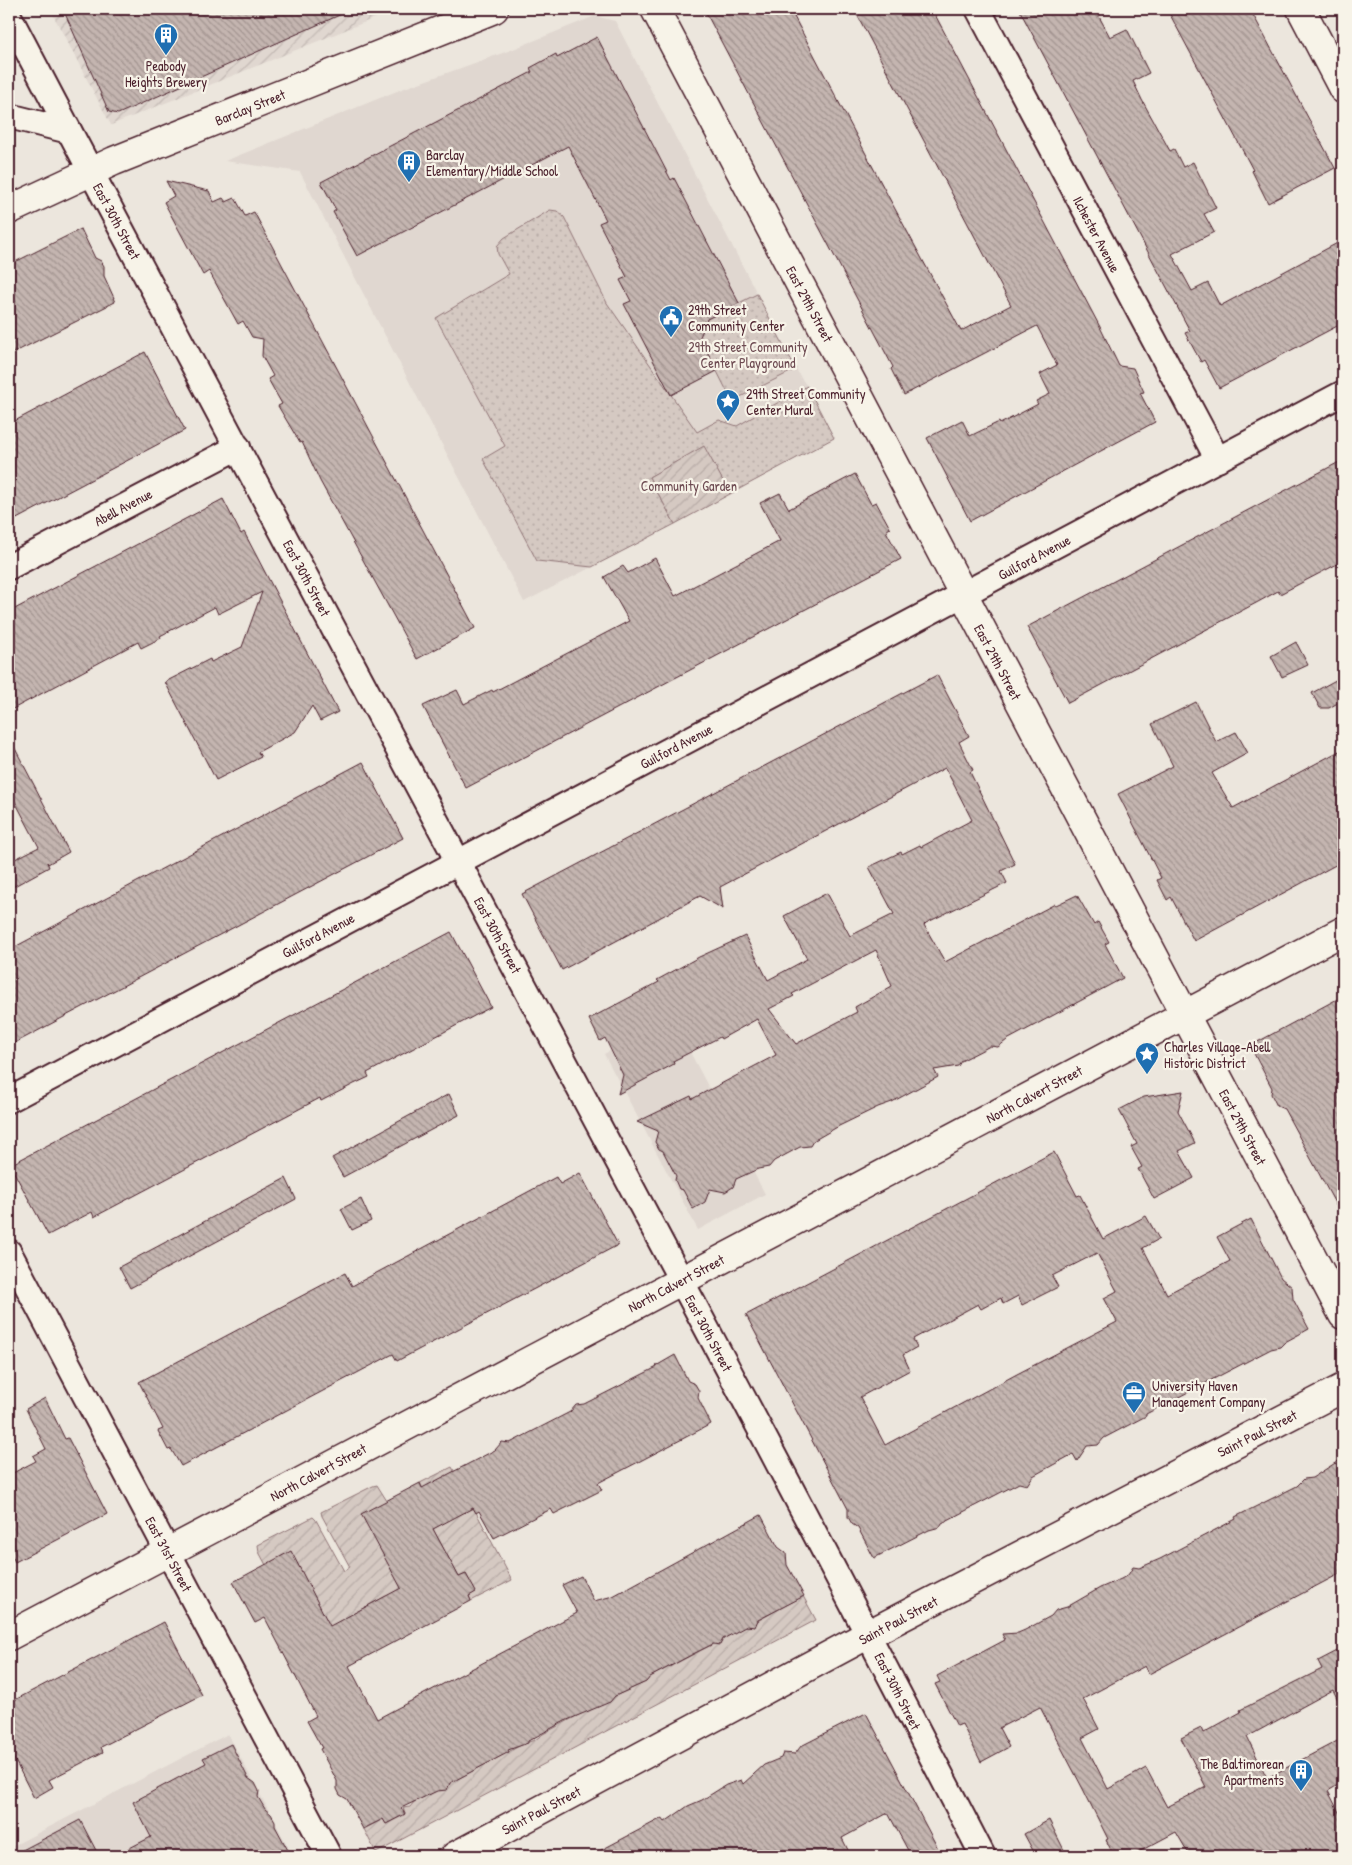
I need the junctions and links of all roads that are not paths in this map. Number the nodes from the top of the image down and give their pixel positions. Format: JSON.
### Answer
{"nodes":[{"id":1,"x":494,"y":9,"type":"edge"},
{"id":2,"x":654,"y":9,"type":"edge"},
{"id":3,"x":978,"y":9,"type":"edge"},
{"id":4,"x":1301,"y":9,"type":"edge"},
{"id":5,"x":9,"y":16,"type":"edge"},
{"id":6,"x":1343,"y":89,"type":"edge"},
{"id":7,"x":9,"y":116,"type":"edge"},
{"id":8,"x":69,"y":131,"type":"junction"},
{"id":9,"x":90,"y":171,"type":"junction"},
{"id":10,"x":9,"y":210,"type":"edge"},
{"id":11,"x":1343,"y":393,"type":"edge"},
{"id":12,"x":238,"y":447,"type":"junction"},
{"id":13,"x":1218,"y":460,"type":"junction"},
{"id":14,"x":9,"y":567,"type":"edge"},
{"id":15,"x":962,"y":595,"type":"junction"},
{"id":16,"x":458,"y":861,"type":"junction"},
{"id":17,"x":1343,"y":931,"type":"edge"},
{"id":18,"x":1184,"y":1014,"type":"junction"},
{"id":19,"x":9,"y":1100,"type":"edge"},
{"id":20,"x":9,"y":1252,"type":"edge"},
{"id":21,"x":681,"y":1280,"type":"junction"},
{"id":22,"x":1343,"y":1316,"type":"edge"},
{"id":23,"x":1343,"y":1388,"type":"edge"},
{"id":24,"x":168,"y":1550,"type":"junction"},
{"id":25,"x":869,"y":1634,"type":"junction"},
{"id":26,"x":9,"y":1636,"type":"edge"},
{"id":27,"x":329,"y":1856,"type":"edge"},
{"id":28,"x":455,"y":1856,"type":"edge"},
{"id":29,"x":983,"y":1856,"type":"edge"}],
"edges":[{"from":1,"to":9,"type":"main road","name":"Barclay Street"},
{"from":2,"to":15,"type":"main road","name":"East 29th Street"},
{"from":3,"to":13,"type":"street","name":"Ilchester Avenue"},
{"from":4,"to":6,"type":"main road"},
{"from":5,"to":8,"type":"street","name":"East 30th Street"},
{"from":7,"to":8,"type":"street"},
{"from":8,"to":9,"type":"street","name":"East 30th Street"},
{"from":9,"to":10,"type":"main road","name":"Barclay Street"},
{"from":9,"to":12,"type":"street","name":"East 30th Street"},
{"from":11,"to":13,"type":"street","name":"Guilford Avenue"},
{"from":12,"to":14,"type":"street","name":"Abell Avenue"},
{"from":12,"to":16,"type":"street","name":"East 30th Street"},
{"from":13,"to":15,"type":"street","name":"Guilford Avenue"},
{"from":15,"to":16,"type":"street","name":"Guilford Avenue"},
{"from":15,"to":18,"type":"main road","name":"East 29th Street"},
{"from":16,"to":19,"type":"street","name":"Guilford Avenue"},
{"from":16,"to":21,"type":"street","name":"East 30th Street"},
{"from":17,"to":18,"type":"main road","name":"North Calvert Street"},
{"from":18,"to":21,"type":"main road","name":"North Calvert Street"},
{"from":18,"to":22,"type":"main road","name":"East 29th Street"},
{"from":20,"to":24,"type":"street","name":"East 31st Street"},
{"from":21,"to":24,"type":"main road","name":"North Calvert Street"},
{"from":21,"to":25,"type":"street","name":"East 30th Street"},
{"from":23,"to":25,"type":"main road","name":"Saint Paul Street"},
{"from":24,"to":26,"type":"main road","name":"North Calvert Street"},
{"from":24,"to":27,"type":"street","name":"East 31st Street"},
{"from":25,"to":28,"type":"main road","name":"Saint Paul Street"},
{"from":25,"to":29,"type":"street","name":"East 30th Street"}]}
